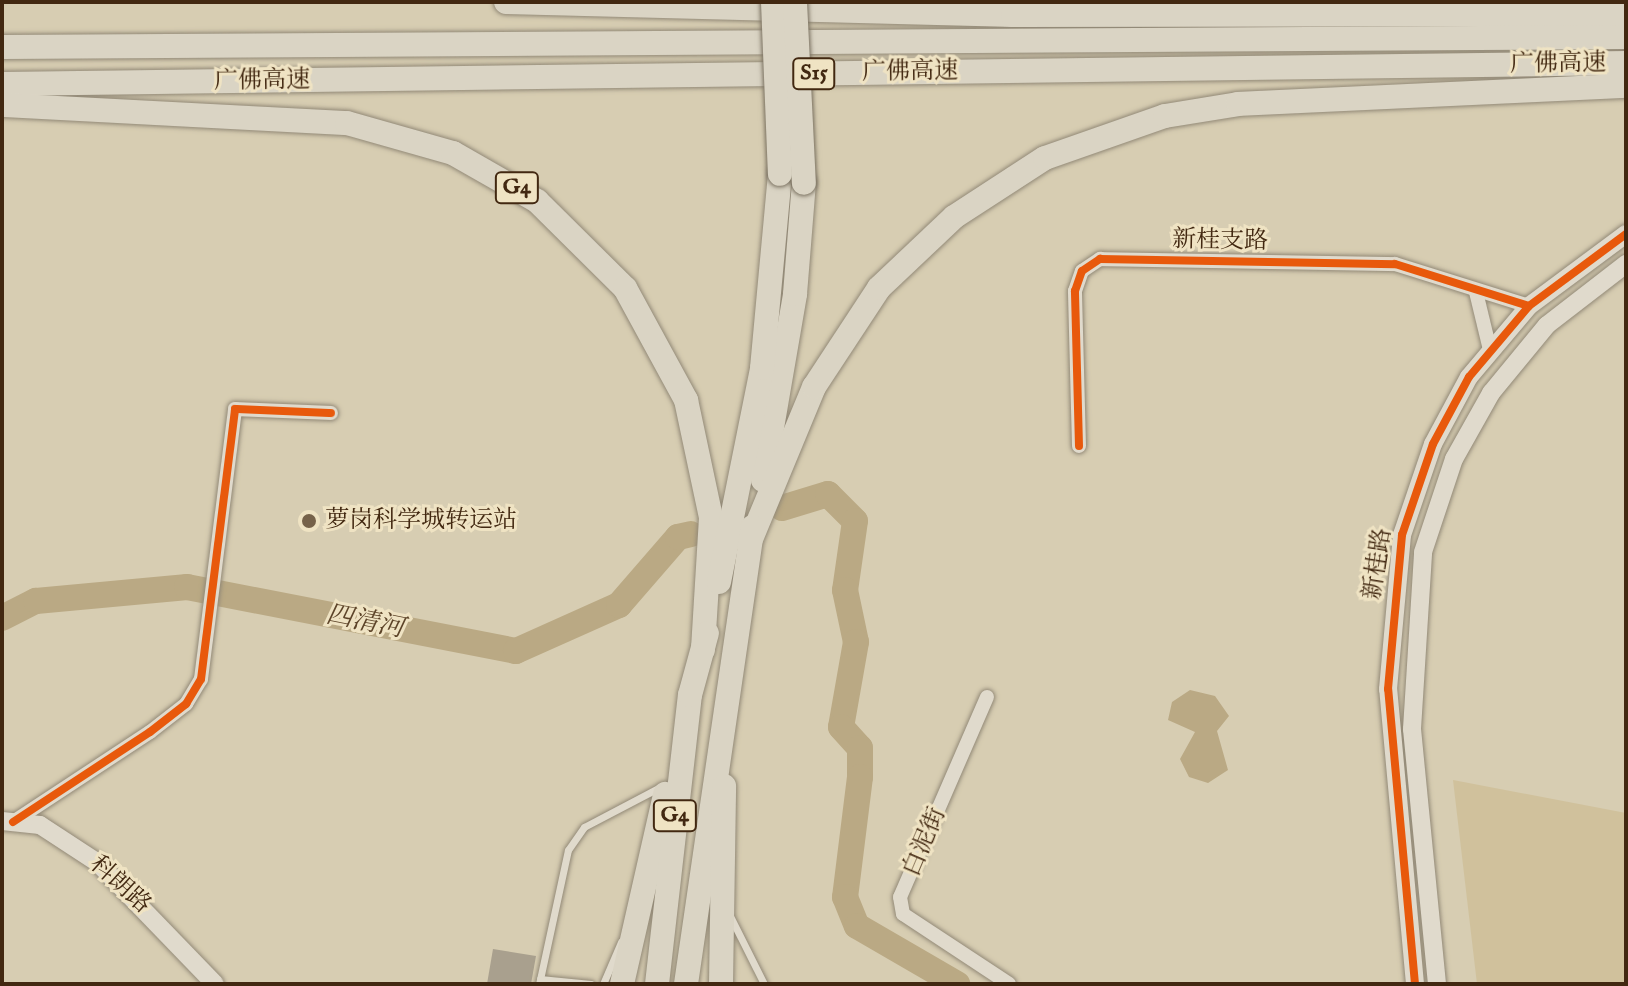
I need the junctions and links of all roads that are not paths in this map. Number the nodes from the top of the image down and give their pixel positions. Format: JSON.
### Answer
{"nodes":[{"id":1,"x":506,"y":2,"type":"edge"},
{"id":2,"x":773,"y":2,"type":"edge"},
{"id":3,"x":795,"y":2,"type":"edge"},
{"id":4,"x":1626,"y":14,"type":"edge"},
{"id":5,"x":1626,"y":37,"type":"edge"},
{"id":6,"x":2,"y":47,"type":"edge"},
{"id":7,"x":1626,"y":63,"type":"edge"},
{"id":8,"x":2,"y":84,"type":"edge"},
{"id":9,"x":1626,"y":86,"type":"edge"},
{"id":10,"x":2,"y":105,"type":"edge"},
{"id":11,"x":1626,"y":234,"type":"edge"},
{"id":12,"x":1626,"y":264,"type":"edge"},
{"id":13,"x":1476,"y":292,"type":"junction"},
{"id":14,"x":1529,"y":306,"type":"junction"},
{"id":15,"x":1490,"y":350,"type":"junction"},
{"id":16,"x":331,"y":413,"type":"dead end"},
{"id":17,"x":1079,"y":446,"type":"dead end"},
{"id":18,"x":749,"y":544,"type":"junction"},
{"id":19,"x":703,"y":650,"type":"junction"},
{"id":20,"x":690,"y":695,"type":"junction"},
{"id":21,"x":724,"y":696,"type":"junction"},
{"id":22,"x":987,"y":697,"type":"dead end"},
{"id":23,"x":668,"y":784,"type":"junction"},
{"id":24,"x":7,"y":821,"type":"edge"},
{"id":25,"x":640,"y":895,"type":"junction"},
{"id":26,"x":722,"y":903,"type":"junction"},
{"id":27,"x":539,"y":981,"type":"edge"},
{"id":28,"x":215,"y":984,"type":"edge"},
{"id":29,"x":591,"y":984,"type":"edge"},
{"id":30,"x":603,"y":984,"type":"edge"},
{"id":31,"x":622,"y":984,"type":"edge"},
{"id":32,"x":657,"y":984,"type":"edge"},
{"id":33,"x":686,"y":984,"type":"edge"},
{"id":34,"x":721,"y":984,"type":"edge"},
{"id":35,"x":764,"y":984,"type":"edge"},
{"id":36,"x":1009,"y":984,"type":"edge"},
{"id":37,"x":1415,"y":984,"type":"edge"},
{"id":38,"x":1437,"y":984,"type":"edge"}],
"edges":[{"from":1,"to":4,"type":"highway"},
{"from":2,"to":19,"type":"highway","bridge":true},
{"from":3,"to":18,"type":"highway","number":"G4","bridge":true},
{"from":5,"to":6,"type":"highway","name":"广佛高速","number":"S15"},
{"from":7,"to":8,"type":"highway","name":"广佛高速","number":"S15"},
{"from":9,"to":18,"type":"highway"},
{"from":10,"to":19,"type":"highway","number":"G4"},
{"from":11,"to":14,"type":"street","name":"新桂路"},
{"from":12,"to":38,"type":"street","name":"新桂路"},
{"from":13,"to":14,"type":"street","name":"新桂支路"},
{"from":13,"to":15,"type":"street"},
{"from":13,"to":17,"type":"street","name":"新桂支路"},
{"from":14,"to":15,"type":"street","name":"新桂路"},
{"from":15,"to":37,"type":"street","name":"新桂路"},
{"from":16,"to":24,"type":"street"},
{"from":18,"to":21,"type":"highway","number":"G4"},
{"from":19,"to":20,"type":"highway","number":"G4"},
{"from":20,"to":23,"type":"highway"},
{"from":20,"to":32,"type":"highway","number":"G4"},
{"from":21,"to":26,"type":"highway"},
{"from":21,"to":33,"type":"highway","number":"G4"},
{"from":22,"to":36,"type":"street","name":"白泥街"},
{"from":23,"to":25,"type":"highway"},
{"from":23,"to":27,"type":"lane"},
{"from":24,"to":28,"type":"street","name":"科朗路"},
{"from":25,"to":30,"type":"lane"},
{"from":25,"to":31,"type":"highway"},
{"from":26,"to":34,"type":"highway"},
{"from":26,"to":35,"type":"lane"},
{"from":27,"to":29,"type":"lane"}]}
